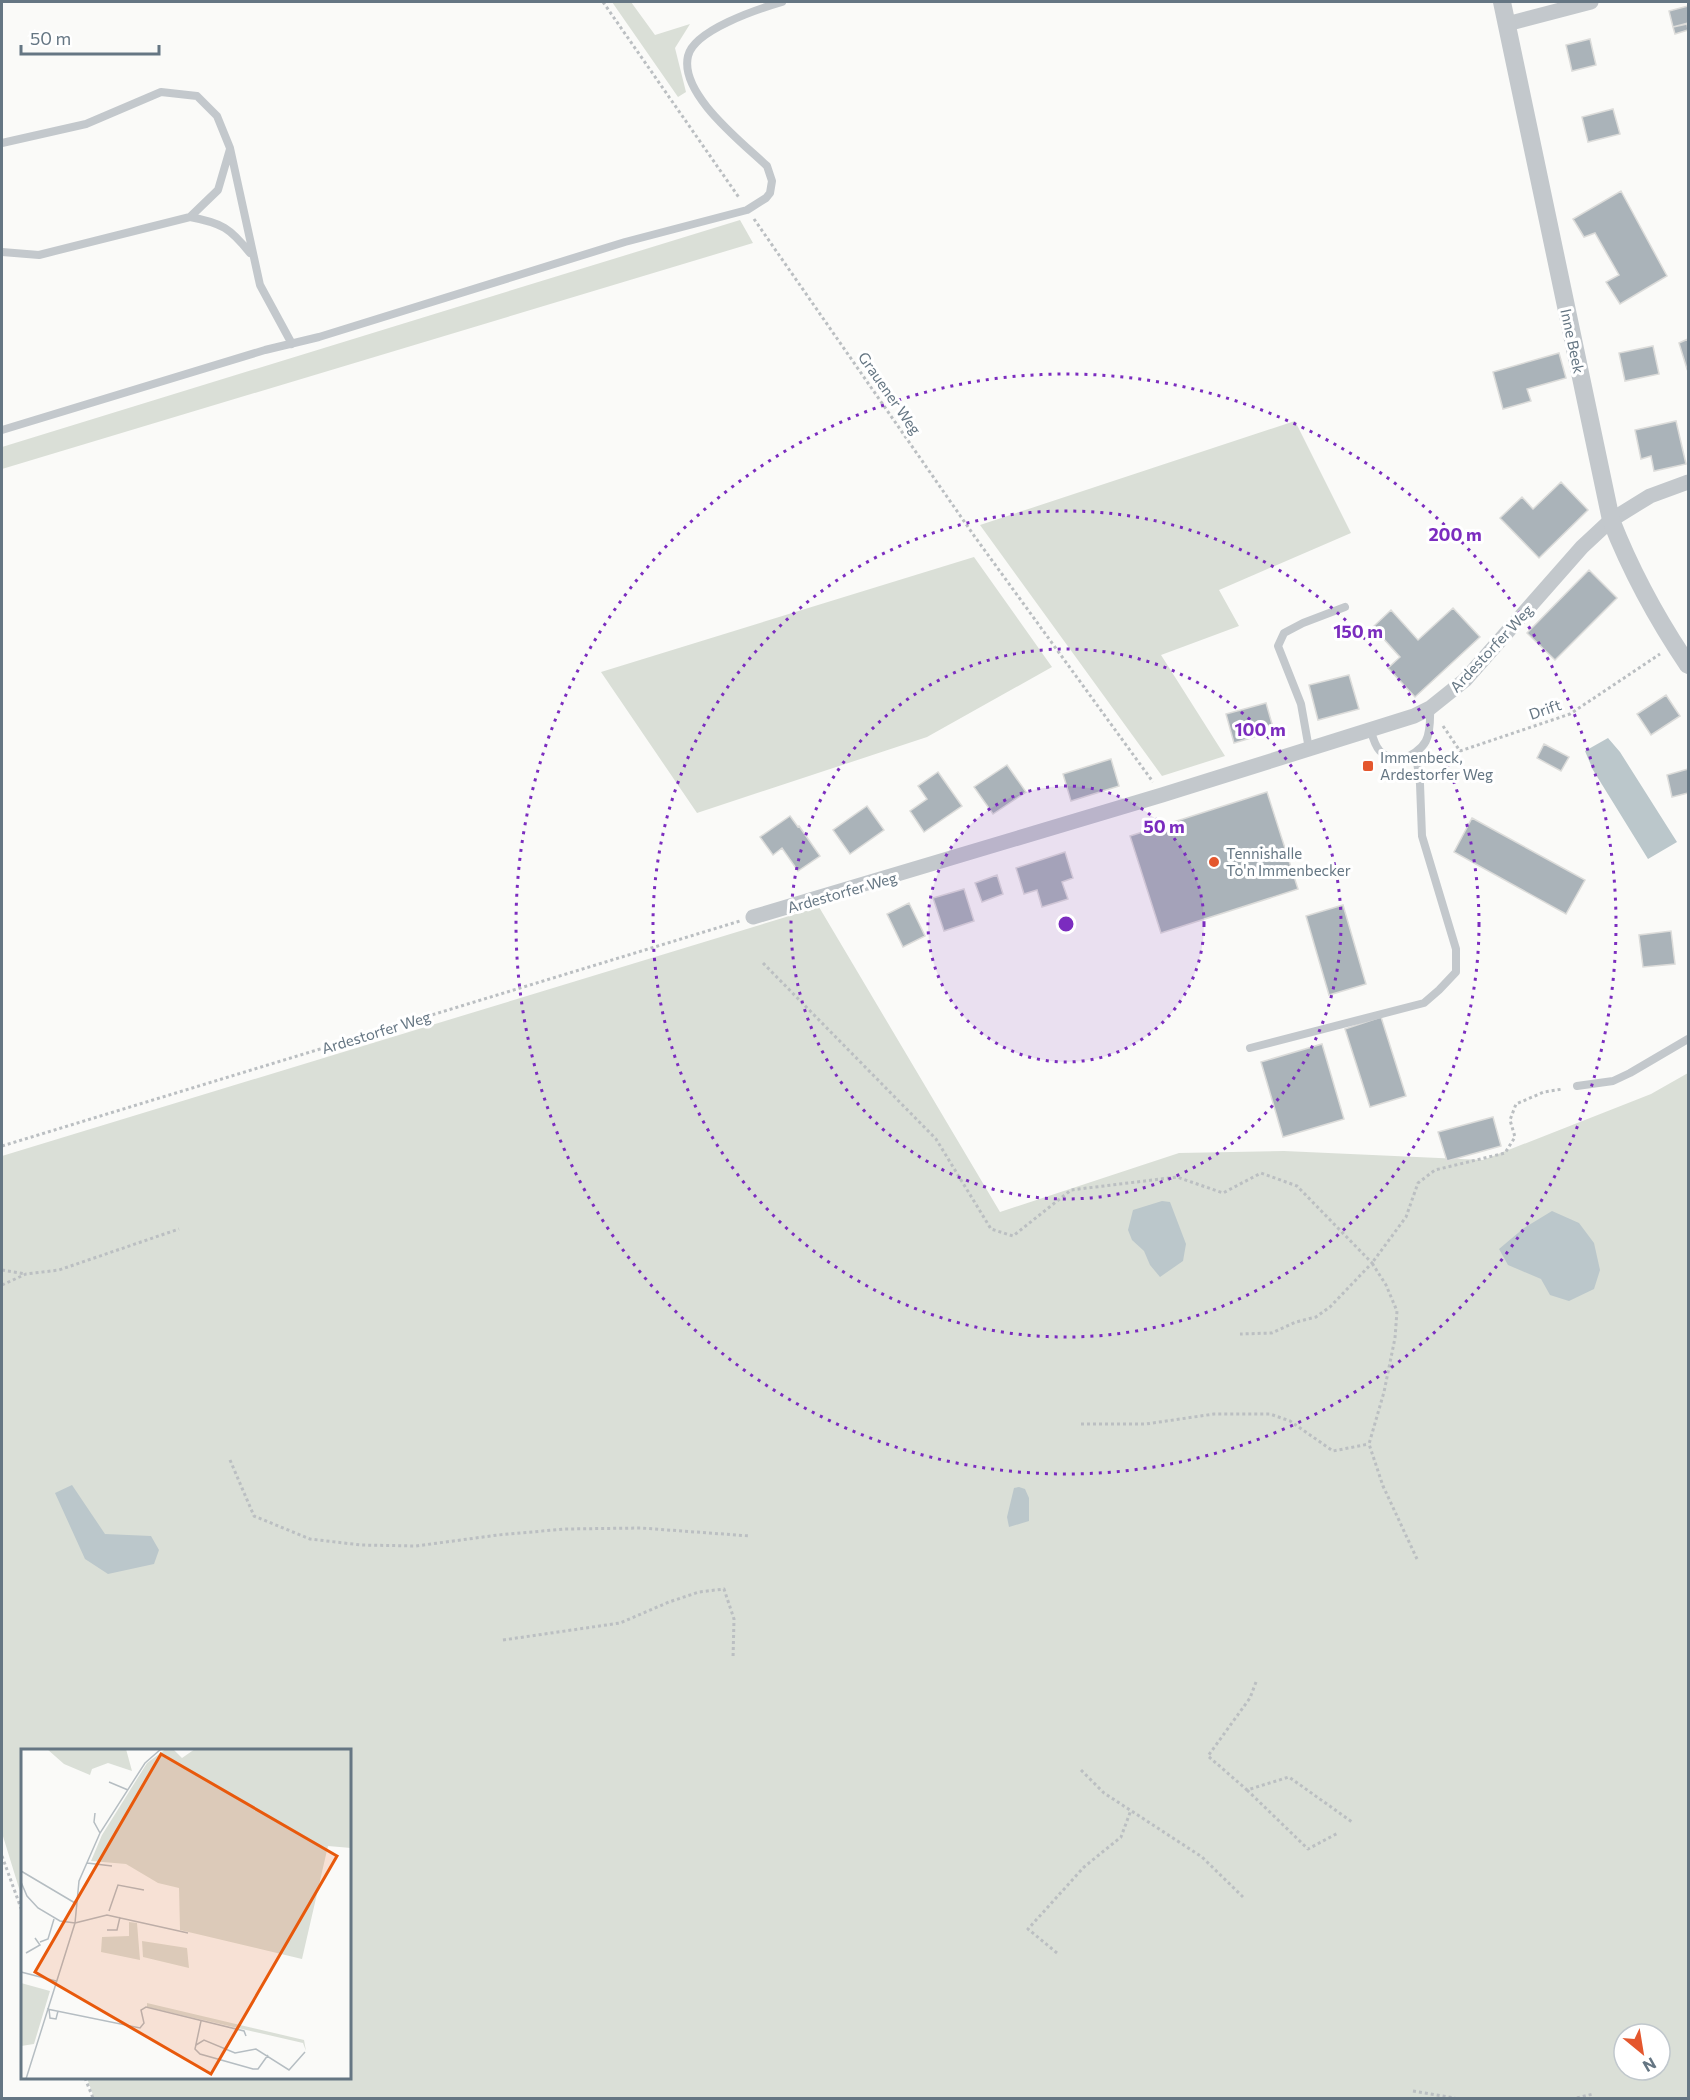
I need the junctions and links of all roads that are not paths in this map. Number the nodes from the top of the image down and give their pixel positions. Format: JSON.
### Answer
{"nodes":[{"id":1,"x":782,"y":2,"type":"edge"},
{"id":2,"x":1502,"y":2,"type":"edge"},
{"id":3,"x":1590,"y":2,"type":"edge"},
{"id":4,"x":1507,"y":24,"type":"junction"},
{"id":5,"x":2,"y":143,"type":"edge"},
{"id":6,"x":230,"y":148,"type":"junction"},
{"id":7,"x":190,"y":217,"type":"junction"},
{"id":8,"x":2,"y":252,"type":"edge"},
{"id":9,"x":252,"y":256,"type":"junction"},
{"id":10,"x":292,"y":344,"type":"junction"},
{"id":11,"x":2,"y":430,"type":"edge"},
{"id":12,"x":1689,"y":482,"type":"edge"},
{"id":13,"x":1611,"y":520,"type":"junction"},
{"id":14,"x":1345,"y":607,"type":"dead end"},
{"id":15,"x":1689,"y":665,"type":"edge"},
{"id":16,"x":1430,"y":708,"type":"junction"},
{"id":17,"x":1371,"y":731,"type":"junction"},
{"id":18,"x":1309,"y":749,"type":"junction"},
{"id":19,"x":1416,"y":754,"type":"junction"},
{"id":20,"x":753,"y":917,"type":"road end"},
{"id":21,"x":1689,"y":1039,"type":"edge"},
{"id":22,"x":1250,"y":1048,"type":"dead end"},
{"id":23,"x":1577,"y":1086,"type":"dead end"}],
"edges":[{"from":1,"to":10,"type":"lane"},
{"from":2,"to":4,"type":"street","name":"Inne Beek"},
{"from":3,"to":4,"type":"street"},
{"from":4,"to":13,"type":"street","name":"Inne Beek"},
{"from":5,"to":6,"type":"lane"},
{"from":6,"to":7,"type":"lane"},
{"from":6,"to":9,"type":"lane"},
{"from":7,"to":8,"type":"lane"},
{"from":7,"to":9,"type":"lane"},
{"from":9,"to":10,"type":"lane"},
{"from":10,"to":11,"type":"lane"},
{"from":12,"to":13,"type":"street","name":"Ardestorfer Weg"},
{"from":13,"to":15,"type":"street","name":"Inne Beek"},
{"from":13,"to":16,"type":"street","name":"Ardestorfer Weg"},
{"from":14,"to":18,"type":"lane"},
{"from":16,"to":17,"type":"street","name":"Ardestorfer Weg"},
{"from":16,"to":19,"type":"lane"},
{"from":17,"to":18,"type":"street","name":"Ardestorfer Weg"},
{"from":17,"to":19,"type":"lane"},
{"from":18,"to":20,"type":"street","name":"Ardestorfer Weg"},
{"from":19,"to":22,"type":"lane"},
{"from":21,"to":23,"type":"lane"}]}
